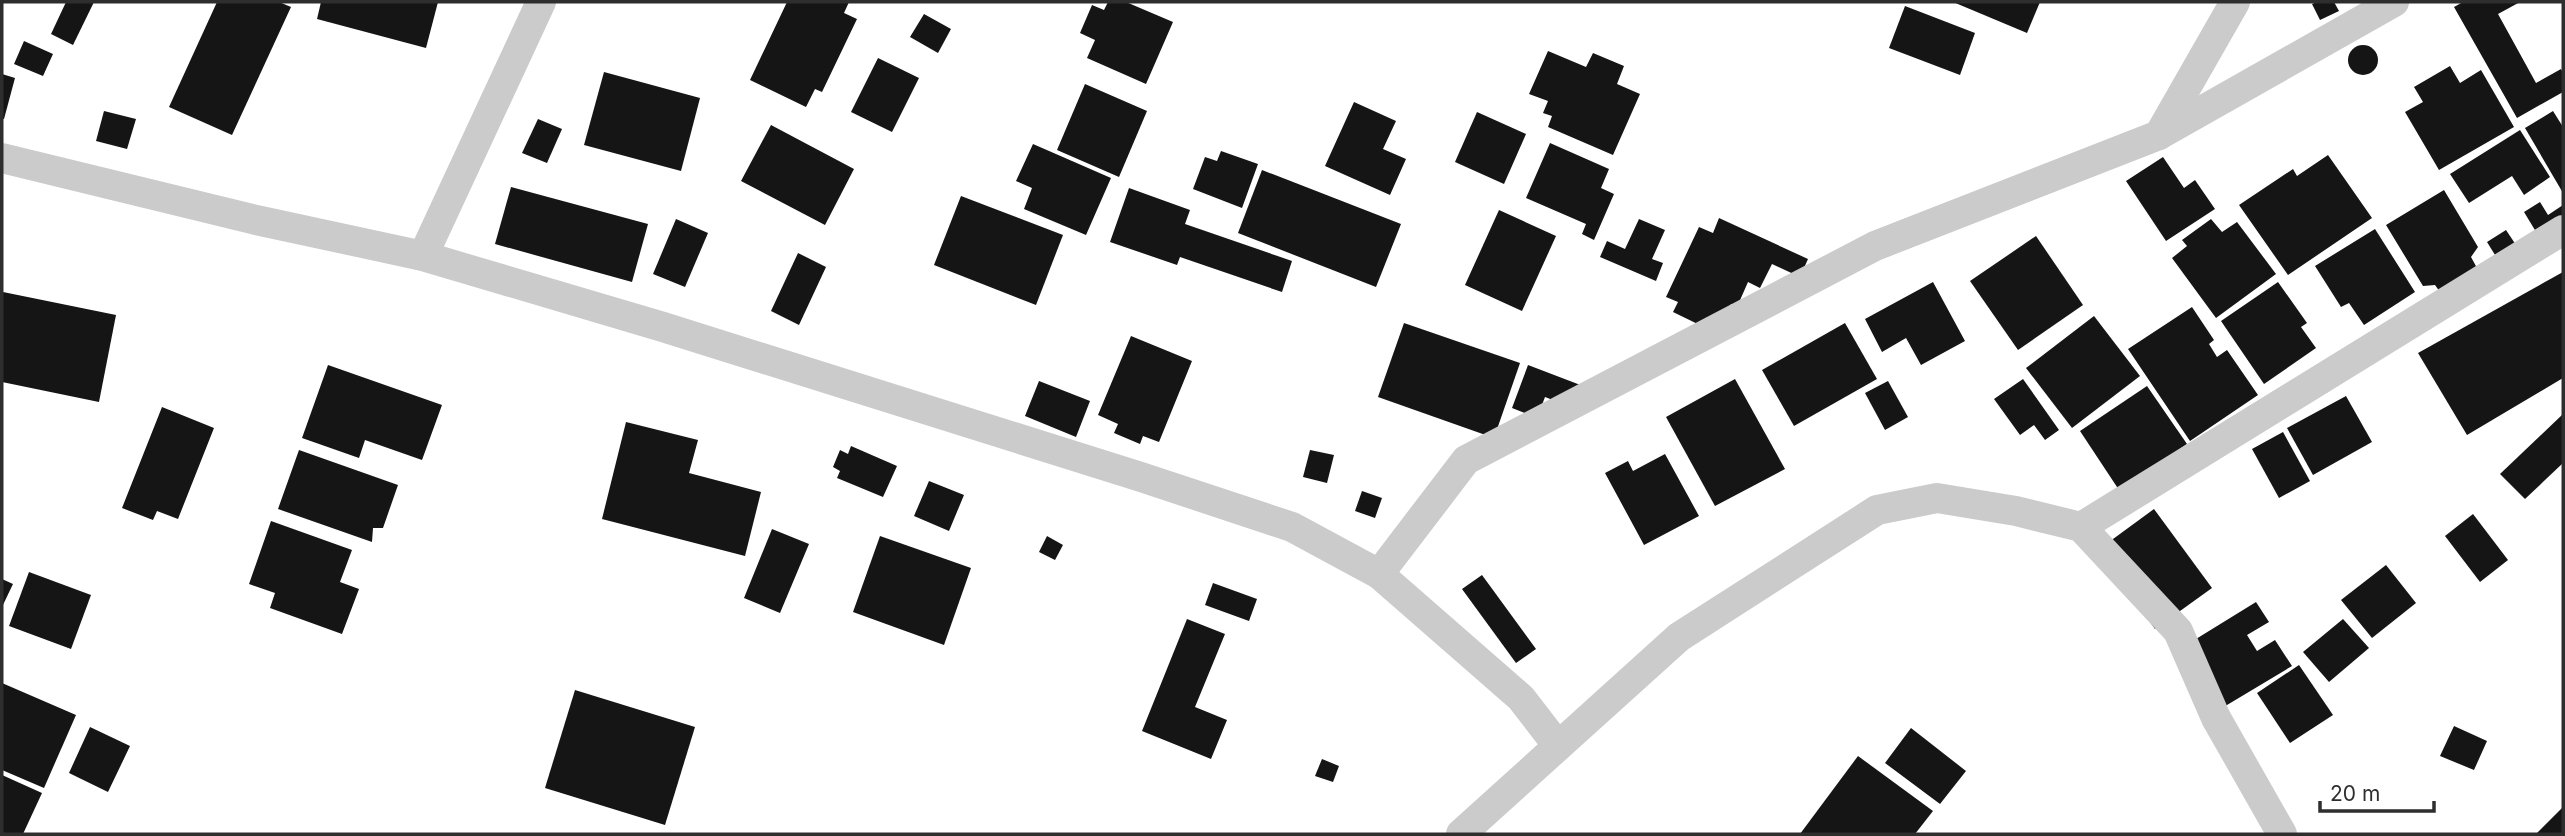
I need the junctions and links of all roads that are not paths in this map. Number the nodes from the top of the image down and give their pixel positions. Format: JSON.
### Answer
{"nodes":[{"id":1,"x":541,"y":2,"type":"edge"},
{"id":2,"x":2235,"y":2,"type":"edge"},
{"id":3,"x":2394,"y":2,"type":"edge"},
{"id":4,"x":2159,"y":135,"type":"junction"},
{"id":5,"x":2,"y":158,"type":"edge"},
{"id":6,"x":2563,"y":230,"type":"edge"},
{"id":7,"x":423,"y":256,"type":"junction"},
{"id":8,"x":2081,"y":527,"type":"junction"},
{"id":9,"x":1379,"y":574,"type":"junction"},
{"id":10,"x":1558,"y":746,"type":"junction"},
{"id":11,"x":1461,"y":834,"type":"edge"},
{"id":12,"x":2282,"y":834,"type":"edge"}],
"edges":[{"from":1,"to":7,"type":"street"},
{"from":2,"to":4,"type":"street"},
{"from":3,"to":4,"type":"street"},
{"from":4,"to":9,"type":"street"},
{"from":5,"to":7,"type":"street"},
{"from":6,"to":8,"type":"street"},
{"from":7,"to":9,"type":"street"},
{"from":8,"to":10,"type":"street"},
{"from":8,"to":12,"type":"street"},
{"from":9,"to":10,"type":"street"},
{"from":10,"to":11,"type":"street"}]}
